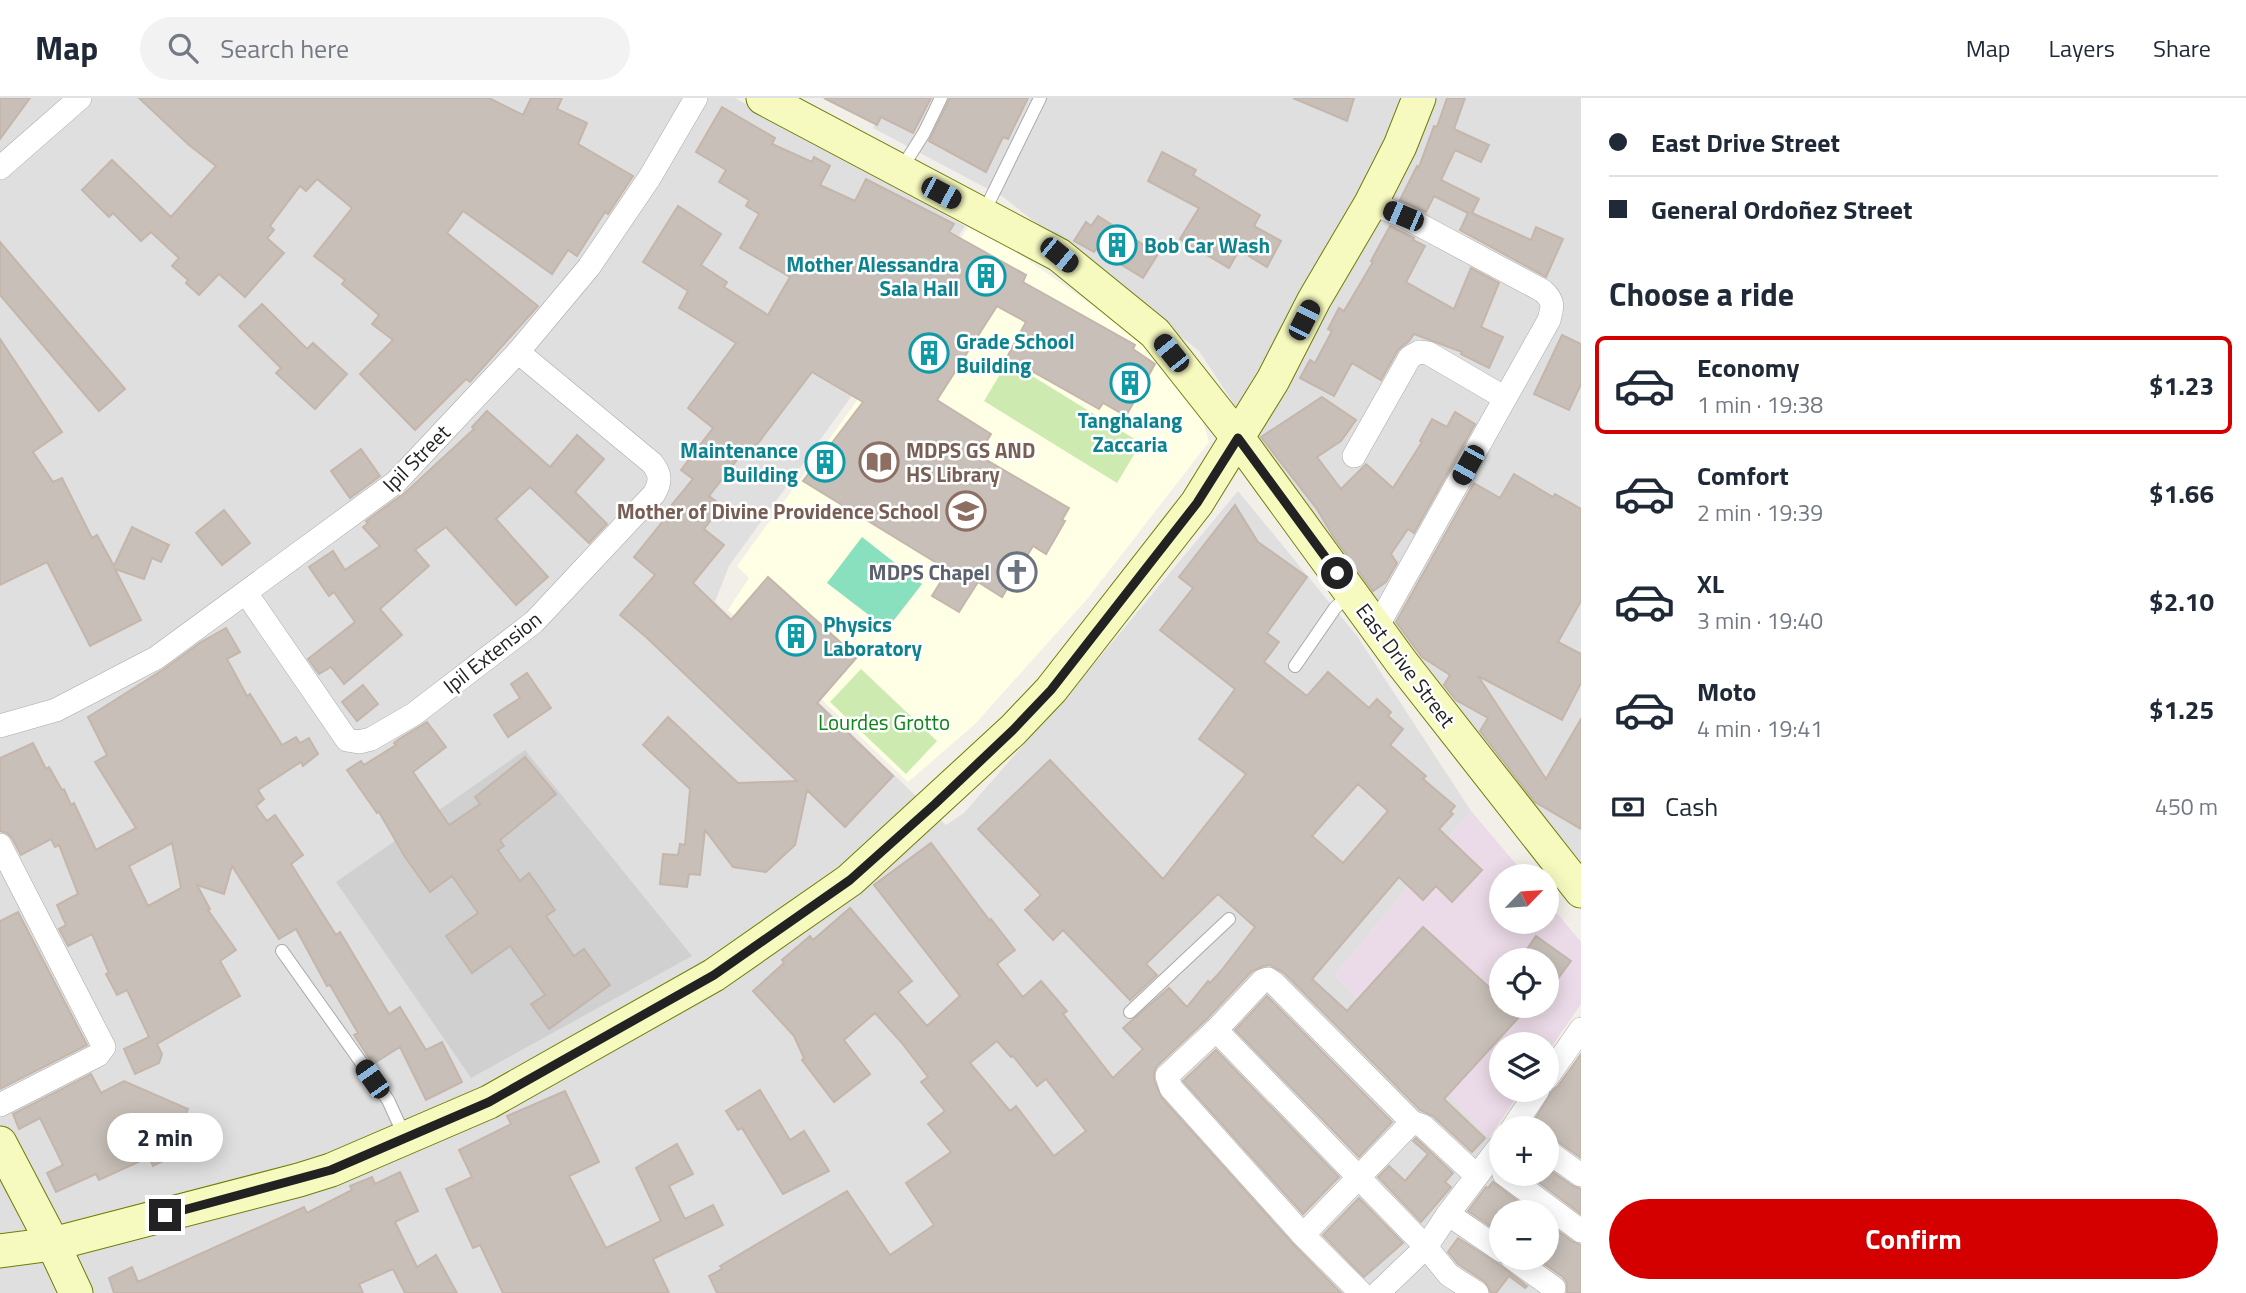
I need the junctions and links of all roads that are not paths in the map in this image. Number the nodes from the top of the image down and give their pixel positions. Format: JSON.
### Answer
{"nodes":[{"id":1,"x":80,"y":98,"type":"edge"},
{"id":2,"x":696,"y":98,"type":"edge"},
{"id":3,"x":763,"y":98,"type":"edge"},
{"id":4,"x":941,"y":98,"type":"edge"},
{"id":5,"x":1040,"y":98,"type":"edge"},
{"id":6,"x":1419,"y":98,"type":"edge"},
{"id":7,"x":0,"y":168,"type":"edge"},
{"id":8,"x":900,"y":171,"type":"junction"},
{"id":9,"x":1371,"y":203,"type":"junction"},
{"id":10,"x":982,"y":214,"type":"junction"},
{"id":11,"x":518,"y":352,"type":"junction"},
{"id":12,"x":1505,"y":398,"type":"junction"},
{"id":13,"x":1238,"y":438,"type":"junction"},
{"id":14,"x":1354,"y":456,"type":"dead end"},
{"id":15,"x":246,"y":593,"type":"junction"},
{"id":16,"x":1352,"y":593,"type":"junction"},
{"id":17,"x":1377,"y":627,"type":"junction"},
{"id":18,"x":1295,"y":666,"type":"dead end"},
{"id":19,"x":0,"y":726,"type":"edge"},
{"id":20,"x":0,"y":845,"type":"edge"},
{"id":21,"x":1581,"y":891,"type":"edge"},
{"id":22,"x":1229,"y":919,"type":"dead end"},
{"id":23,"x":282,"y":951,"type":"dead end"},
{"id":24,"x":1129,"y":1012,"type":"dead end"},
{"id":25,"x":1581,"y":1028,"type":"edge"},
{"id":26,"x":1216,"y":1030,"type":"junction"},
{"id":27,"x":1559,"y":1060,"type":"edge"},
{"id":28,"x":0,"y":1105,"type":"edge"},
{"id":29,"x":1412,"y":1122,"type":"junction"},
{"id":30,"x":405,"y":1137,"type":"junction"},
{"id":31,"x":0,"y":1143,"type":"edge"},
{"id":32,"x":1559,"y":1159,"type":"edge"},
{"id":33,"x":1489,"y":1168,"type":"edge"},
{"id":34,"x":1489,"y":1175,"type":"edge"},
{"id":35,"x":1581,"y":1175,"type":"edge"},
{"id":36,"x":1357,"y":1178,"type":"junction"},
{"id":37,"x":1515,"y":1186,"type":"edge"},
{"id":38,"x":1448,"y":1213,"type":"junction"},
{"id":39,"x":1581,"y":1231,"type":"edge"},
{"id":40,"x":1303,"y":1235,"type":"junction"},
{"id":41,"x":1489,"y":1242,"type":"edge"},
{"id":42,"x":53,"y":1244,"type":"junction"},
{"id":43,"x":1426,"y":1247,"type":"junction"},
{"id":44,"x":0,"y":1251,"type":"edge"},
{"id":45,"x":1529,"y":1270,"type":"edge"},
{"id":46,"x":1554,"y":1288,"type":"dead end"},
{"id":47,"x":76,"y":1293,"type":"edge"},
{"id":48,"x":1360,"y":1293,"type":"edge"},
{"id":49,"x":1378,"y":1293,"type":"edge"},
{"id":50,"x":1478,"y":1293,"type":"edge"}],
"edges":[{"from":1,"to":7,"type":"street"},
{"from":2,"to":11,"type":"street","name":"Ipil Street"},
{"from":3,"to":8,"type":"main road","name":"East Drive Street"},
{"from":4,"to":8,"type":"lane"},
{"from":5,"to":10,"type":"lane"},
{"from":6,"to":9,"type":"main road"},
{"from":8,"to":10,"type":"main road","name":"East Drive Street"},
{"from":9,"to":12,"type":"street"},
{"from":9,"to":13,"type":"main road"},
{"from":10,"to":13,"type":"main road","name":"East Drive Street"},
{"from":11,"to":15,"type":"street","name":"Ipil Street"},
{"from":11,"to":15,"type":"street","name":"Ipil Extension"},
{"from":12,"to":14,"type":"street"},
{"from":12,"to":17,"type":"street"},
{"from":13,"to":16,"type":"main road","name":"East Drive Street"},
{"from":13,"to":30,"type":"main road"},
{"from":15,"to":19,"type":"street","name":"Ipil Street"},
{"from":16,"to":17,"type":"main road","name":"East Drive Street"},
{"from":16,"to":18,"type":"lane"},
{"from":17,"to":21,"type":"main road","name":"East Drive Street"},
{"from":20,"to":28,"type":"street"},
{"from":22,"to":24,"type":"lane"},
{"from":23,"to":30,"type":"lane"},
{"from":25,"to":27,"type":"street"},
{"from":26,"to":29,"type":"street"},
{"from":26,"to":36,"type":"street"},
{"from":26,"to":40,"type":"street"},
{"from":29,"to":33,"type":"street"},
{"from":29,"to":36,"type":"street"},
{"from":30,"to":42,"type":"main road"},
{"from":31,"to":42,"type":"main road"},
{"from":32,"to":35,"type":"street"},
{"from":34,"to":38,"type":"street"},
{"from":36,"to":40,"type":"street"},
{"from":36,"to":43,"type":"street"},
{"from":37,"to":39,"type":"street"},
{"from":38,"to":41,"type":"street"},
{"from":38,"to":43,"type":"street"},
{"from":40,"to":48,"type":"street"},
{"from":42,"to":44,"type":"main road"},
{"from":42,"to":47,"type":"main road"},
{"from":43,"to":49,"type":"street"},
{"from":43,"to":50,"type":"street"},
{"from":45,"to":46,"type":"street"}]}
